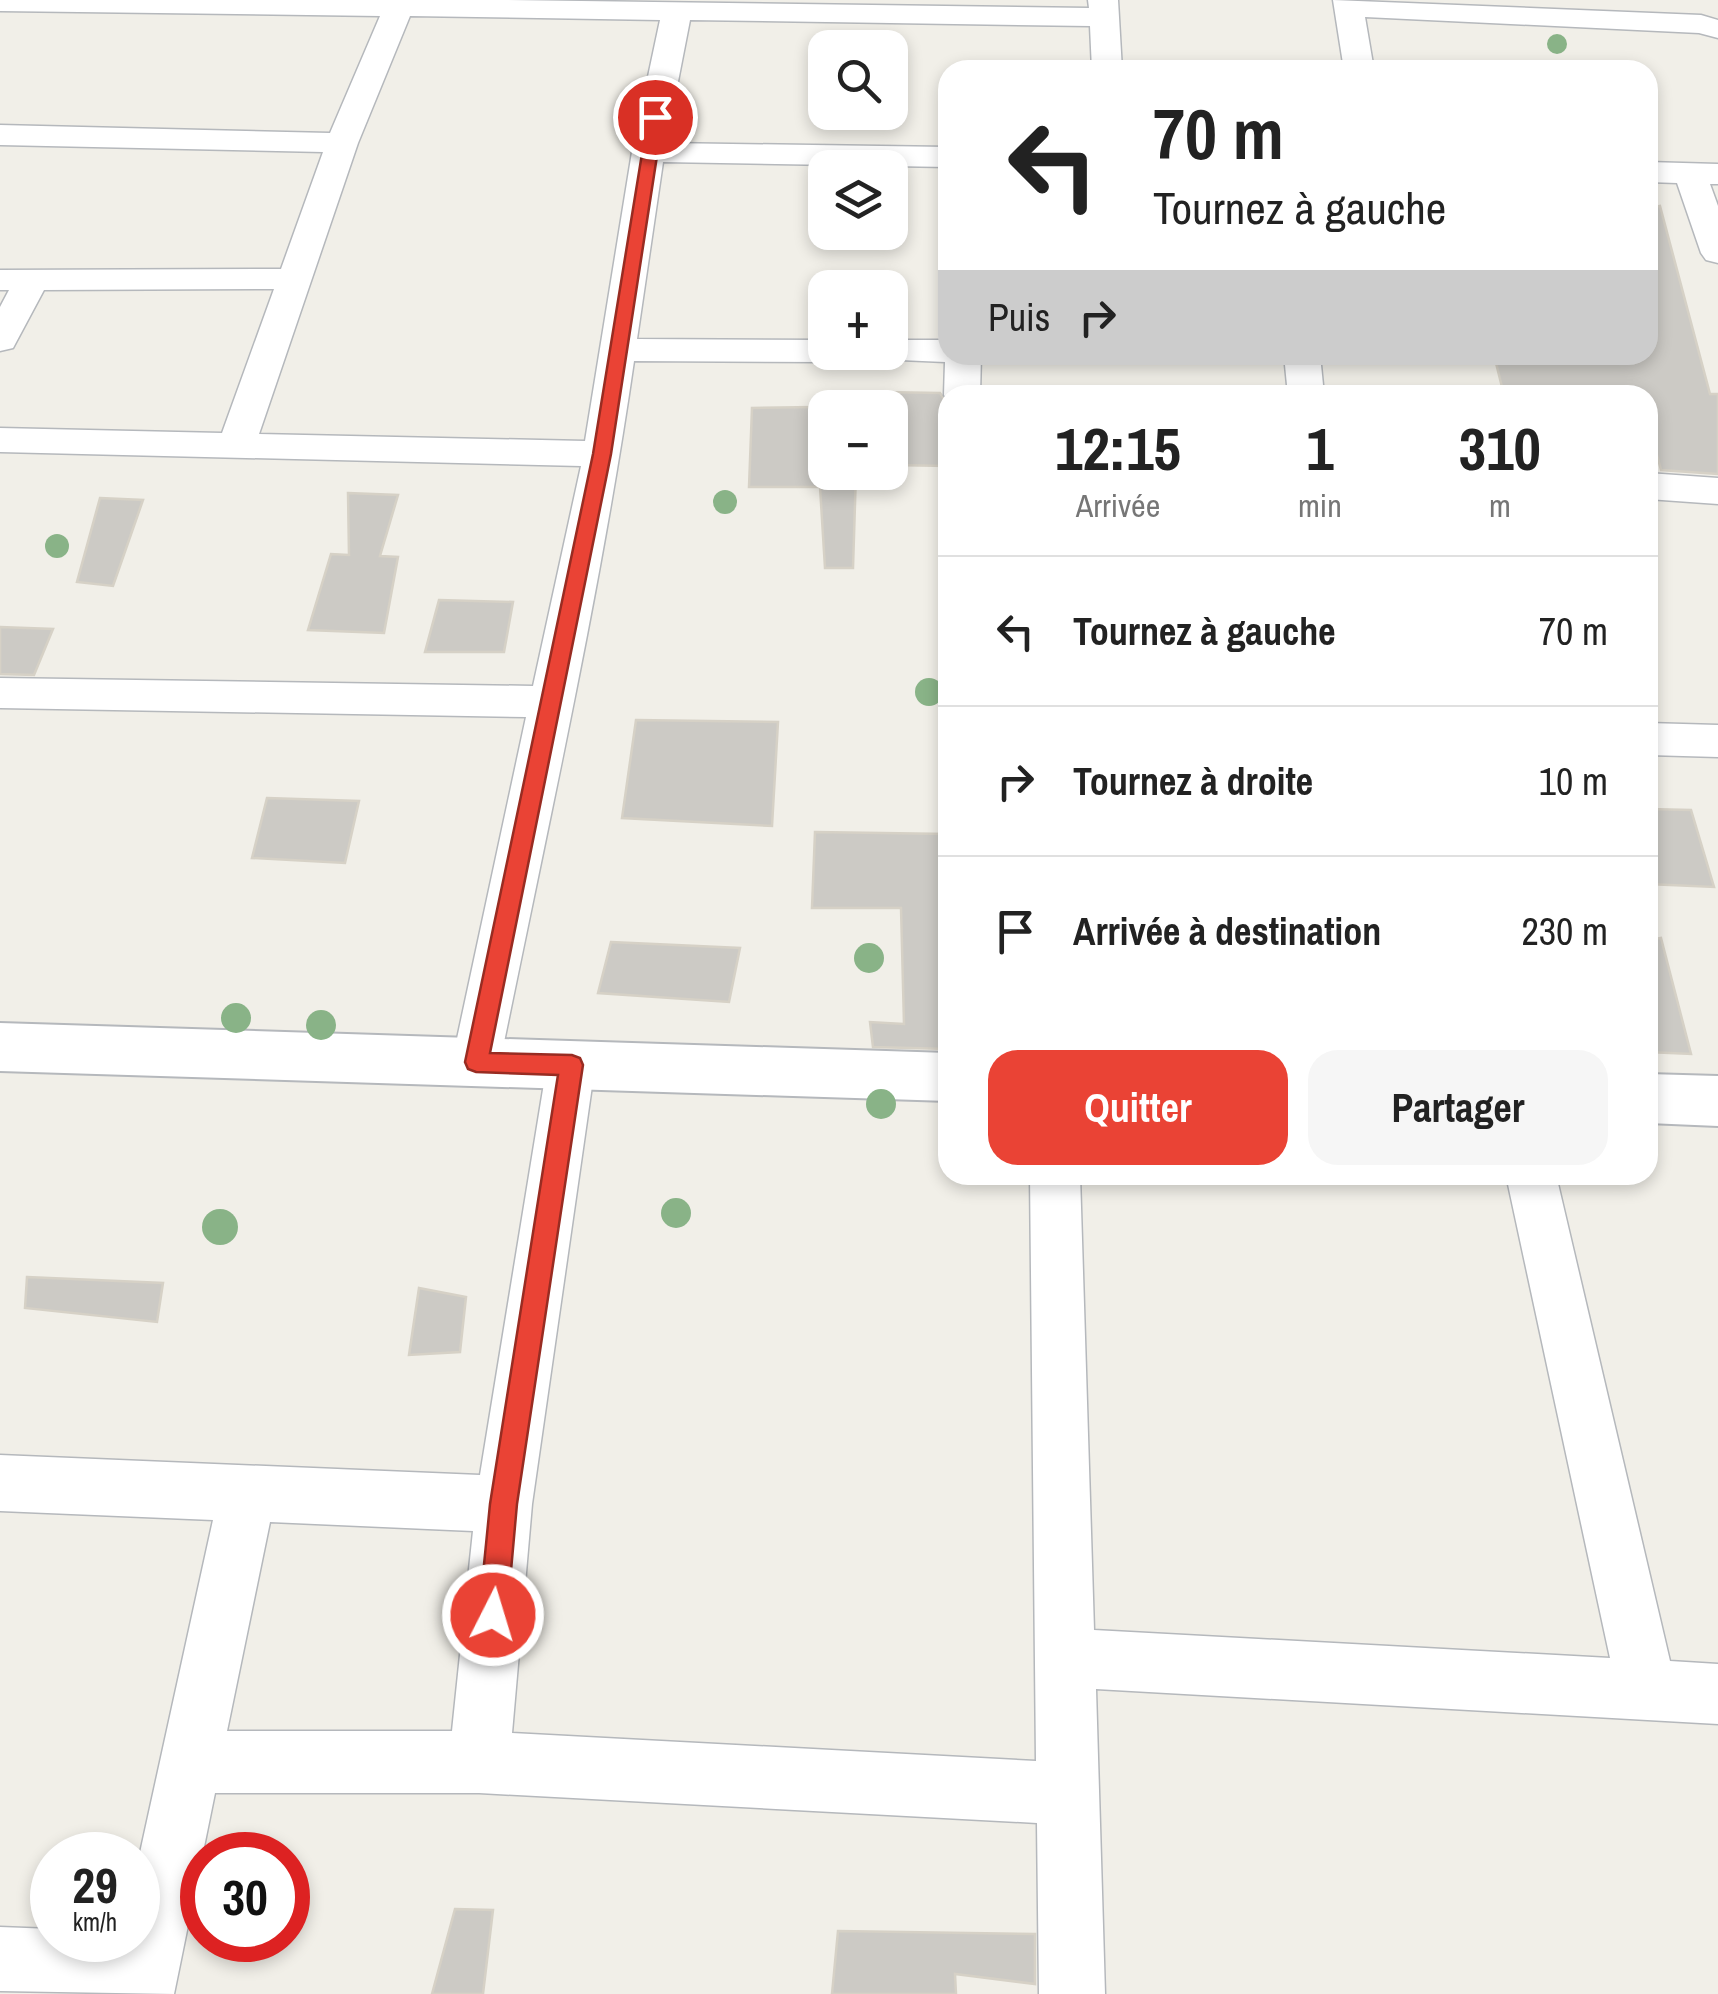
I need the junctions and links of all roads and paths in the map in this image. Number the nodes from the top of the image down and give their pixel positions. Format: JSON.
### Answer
{"nodes":[{"id":1,"x":0,"y":2,"type":"edge"},
{"id":2,"x":262,"y":4,"type":"edge"},
{"id":3,"x":1348,"y":4,"type":"edge"},
{"id":4,"x":556,"y":5,"type":"edge"},
{"id":5,"x":399,"y":7,"type":"junction"},
{"id":6,"x":947,"y":7,"type":"edge"},
{"id":7,"x":1103,"y":8,"type":"edge"},
{"id":8,"x":677,"y":12,"type":"junction"},
{"id":9,"x":1718,"y":29,"type":"edge"},
{"id":10,"x":1106,"y":60,"type":"edge"},
{"id":11,"x":1357,"y":60,"type":"edge"},
{"id":12,"x":0,"y":135,"type":"edge"},
{"id":13,"x":342,"y":143,"type":"junction"},
{"id":14,"x":648,"y":152,"type":"junction"},
{"id":15,"x":938,"y":157,"type":"edge"},
{"id":16,"x":1658,"y":172,"type":"edge"},
{"id":17,"x":1704,"y":173,"type":"edge"},
{"id":18,"x":1718,"y":254,"type":"edge"},
{"id":19,"x":295,"y":279,"type":"junction"},
{"id":20,"x":16,"y":280,"type":"edge"},
{"id":21,"x":0,"y":340,"type":"edge"},
{"id":22,"x":617,"y":350,"type":"junction"},
{"id":23,"x":808,"y":351,"type":"edge"},
{"id":24,"x":908,"y":351,"type":"edge"},
{"id":25,"x":938,"y":351,"type":"edge"},
{"id":26,"x":0,"y":440,"type":"edge"},
{"id":27,"x":238,"y":444,"type":"junction"},
{"id":28,"x":602,"y":454,"type":"junction"},
{"id":29,"x":1658,"y":487,"type":"edge"},
{"id":30,"x":1718,"y":491,"type":"edge"},
{"id":31,"x":0,"y":693,"type":"edge"},
{"id":32,"x":551,"y":702,"type":"junction"},
{"id":33,"x":1658,"y":740,"type":"edge"},
{"id":34,"x":1718,"y":740,"type":"edge"},
{"id":35,"x":0,"y":1047,"type":"edge"},
{"id":36,"x":476,"y":1062,"type":"junction"},
{"id":37,"x":572,"y":1065,"type":"junction"},
{"id":38,"x":938,"y":1078,"type":"edge"},
{"id":39,"x":1658,"y":1099,"type":"edge"},
{"id":40,"x":1718,"y":1102,"type":"edge"},
{"id":41,"x":1055,"y":1185,"type":"edge"},
{"id":42,"x":1533,"y":1185,"type":"edge"},
{"id":43,"x":0,"y":1483,"type":"edge"},
{"id":44,"x":248,"y":1492,"type":"junction"},
{"id":45,"x":504,"y":1504,"type":"junction"},
{"id":46,"x":1067,"y":1658,"type":"junction"},
{"id":47,"x":1647,"y":1692,"type":"junction"},
{"id":48,"x":1718,"y":1694,"type":"edge"},
{"id":49,"x":192,"y":1762,"type":"junction"},
{"id":50,"x":479,"y":1762,"type":"junction"},
{"id":51,"x":1069,"y":1794,"type":"junction"},
{"id":52,"x":0,"y":1959,"type":"edge"},
{"id":53,"x":144,"y":1979,"type":"edge"},
{"id":54,"x":1072,"y":1994,"type":"edge"}],
"edges":[{"from":1,"to":2,"type":"street"},
{"from":2,"to":5,"type":"street"},
{"from":3,"to":9,"type":"street"},
{"from":3,"to":11,"type":"street"},
{"from":4,"to":5,"type":"street"},
{"from":4,"to":8,"type":"street"},
{"from":5,"to":13,"type":"street"},
{"from":6,"to":7,"type":"street"},
{"from":6,"to":8,"type":"street"},
{"from":7,"to":10,"type":"street"},
{"from":8,"to":14,"type":"street"},
{"from":12,"to":13,"type":"street"},
{"from":13,"to":19,"type":"street"},
{"from":14,"to":15,"type":"street"},
{"from":14,"to":22,"type":"street"},
{"from":16,"to":17,"type":"street"},
{"from":17,"to":18,"type":"street"},
{"from":19,"to":20,"type":"street"},
{"from":19,"to":27,"type":"street"},
{"from":20,"to":21,"type":"street"},
{"from":22,"to":23,"type":"street"},
{"from":22,"to":28,"type":"street"},
{"from":24,"to":25,"type":"street"},
{"from":26,"to":27,"type":"street"},
{"from":27,"to":28,"type":"street"},
{"from":28,"to":32,"type":"street"},
{"from":29,"to":30,"type":"street"},
{"from":31,"to":32,"type":"street"},
{"from":32,"to":36,"type":"street"},
{"from":33,"to":34,"type":"street"},
{"from":35,"to":36,"type":"street"},
{"from":36,"to":37,"type":"street"},
{"from":37,"to":38,"type":"street"},
{"from":37,"to":45,"type":"street"},
{"from":39,"to":40,"type":"street"},
{"from":41,"to":46,"type":"street"},
{"from":42,"to":47,"type":"street"},
{"from":43,"to":44,"type":"street"},
{"from":44,"to":45,"type":"street"},
{"from":44,"to":49,"type":"street"},
{"from":45,"to":50,"type":"street"},
{"from":46,"to":47,"type":"street"},
{"from":46,"to":51,"type":"street"},
{"from":47,"to":48,"type":"street"},
{"from":49,"to":50,"type":"street"},
{"from":49,"to":53,"type":"street"},
{"from":50,"to":51,"type":"street"},
{"from":51,"to":54,"type":"street"},
{"from":52,"to":53,"type":"street"}]}
